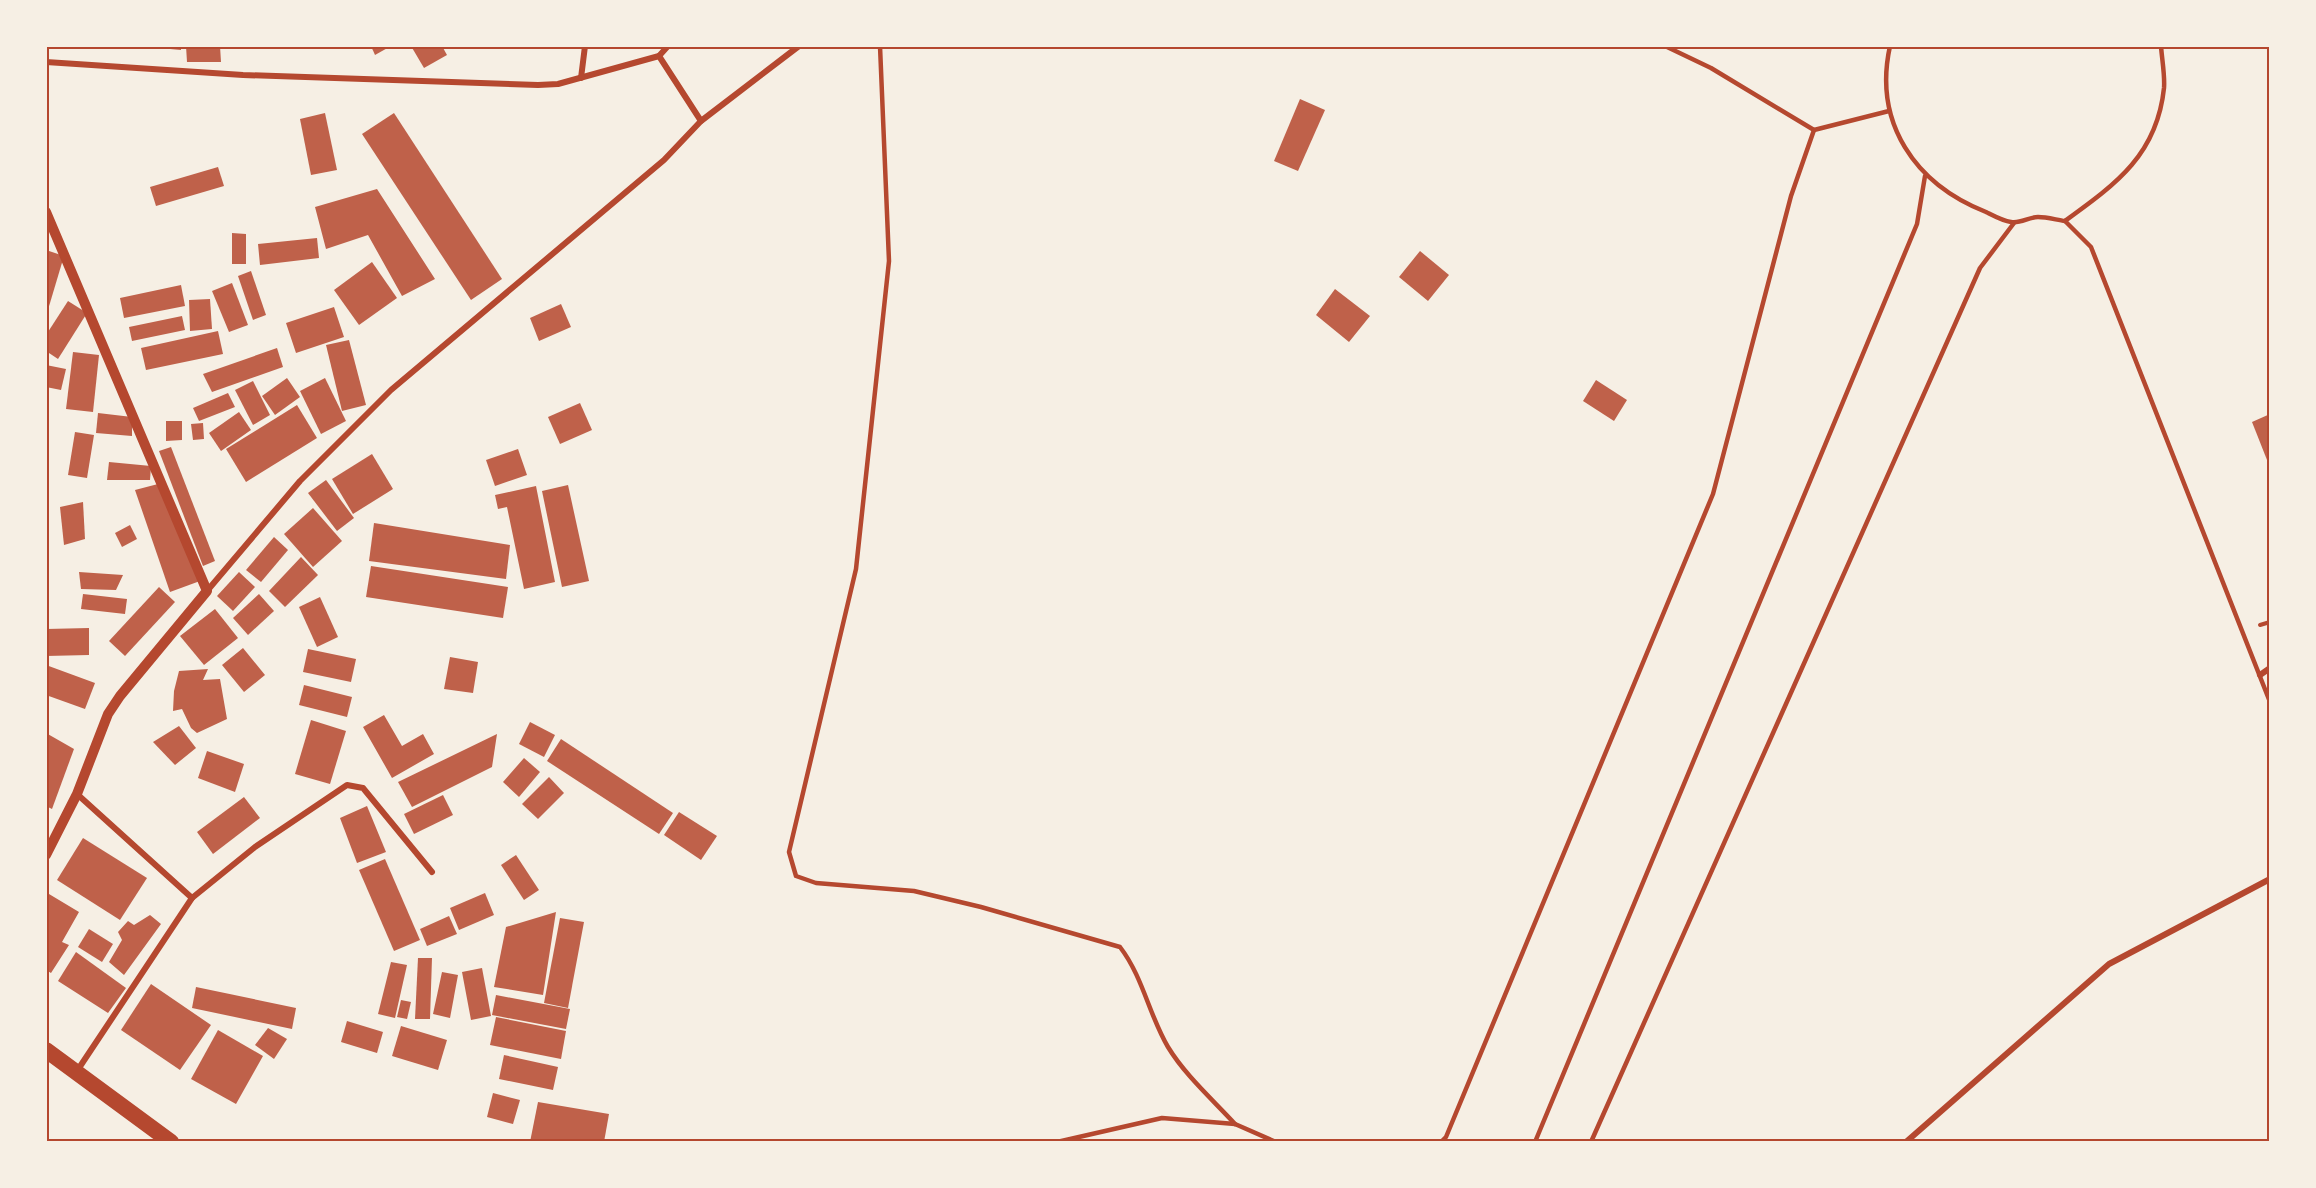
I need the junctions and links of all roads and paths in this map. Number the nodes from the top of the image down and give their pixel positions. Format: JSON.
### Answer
{"nodes":[{"id":1,"x":585,"y":46,"type":"edge"},
{"id":2,"x":668,"y":46,"type":"edge"},
{"id":3,"x":799,"y":46,"type":"edge"},
{"id":4,"x":880,"y":46,"type":"edge"},
{"id":5,"x":1665,"y":46,"type":"edge"},
{"id":6,"x":1890,"y":46,"type":"edge"},
{"id":7,"x":2161,"y":46,"type":"edge"},
{"id":8,"x":659,"y":56,"type":"junction"},
{"id":9,"x":46,"y":62,"type":"edge"},
{"id":10,"x":581,"y":78,"type":"junction"},
{"id":11,"x":1889,"y":111,"type":"junction"},
{"id":12,"x":701,"y":121,"type":"junction"},
{"id":13,"x":1814,"y":130,"type":"junction"},
{"id":14,"x":1925,"y":176,"type":"junction"},
{"id":15,"x":46,"y":212,"type":"edge"},
{"id":16,"x":2065,"y":221,"type":"junction"},
{"id":17,"x":2013,"y":223,"type":"junction"},
{"id":18,"x":207,"y":591,"type":"junction"},
{"id":19,"x":2270,"y":668,"type":"edge"},
{"id":20,"x":2259,"y":675,"type":"junction"},
{"id":21,"x":2270,"y":702,"type":"edge"},
{"id":22,"x":77,"y":794,"type":"junction"},
{"id":23,"x":46,"y":855,"type":"edge"},
{"id":24,"x":432,"y":872,"type":"dead end"},
{"id":25,"x":2270,"y":879,"type":"edge"},
{"id":26,"x":192,"y":898,"type":"junction"},
{"id":27,"x":46,"y":1050,"type":"edge"},
{"id":28,"x":77,"y":1071,"type":"junction"},
{"id":29,"x":1234,"y":1124,"type":"junction"},
{"id":30,"x":171,"y":1142,"type":"edge"},
{"id":31,"x":1057,"y":1142,"type":"edge"},
{"id":32,"x":1276,"y":1142,"type":"edge"},
{"id":33,"x":1441,"y":1142,"type":"edge"},
{"id":34,"x":1535,"y":1142,"type":"edge"},
{"id":35,"x":1591,"y":1142,"type":"edge"},
{"id":36,"x":1906,"y":1142,"type":"edge"}],
"edges":[{"from":1,"to":10,"type":"street"},
{"from":2,"to":8,"type":"street"},
{"from":3,"to":12,"type":"street"},
{"from":4,"to":29,"type":"lane"},
{"from":5,"to":13,"type":"lane"},
{"from":6,"to":11,"type":"lane"},
{"from":7,"to":16,"type":"lane"},
{"from":8,"to":10,"type":"street"},
{"from":8,"to":12,"type":"street"},
{"from":9,"to":10,"type":"street"},
{"from":11,"to":13,"type":"lane"},
{"from":11,"to":14,"type":"lane"},
{"from":12,"to":18,"type":"street"},
{"from":13,"to":33,"type":"lane"},
{"from":14,"to":17,"type":"lane"},
{"from":14,"to":34,"type":"lane"},
{"from":15,"to":18,"type":"street"},
{"from":16,"to":17,"type":"lane"},
{"from":16,"to":20,"type":"lane"},
{"from":17,"to":35,"type":"lane"},
{"from":18,"to":22,"type":"street"},
{"from":19,"to":20,"type":"street"},
{"from":20,"to":21,"type":"lane"},
{"from":22,"to":23,"type":"street"},
{"from":22,"to":26,"type":"street"},
{"from":24,"to":26,"type":"street"},
{"from":25,"to":36,"type":"street"},
{"from":26,"to":28,"type":"street"},
{"from":27,"to":28,"type":"highway"},
{"from":28,"to":30,"type":"highway"},
{"from":29,"to":31,"type":"lane"},
{"from":29,"to":32,"type":"lane"}]}
